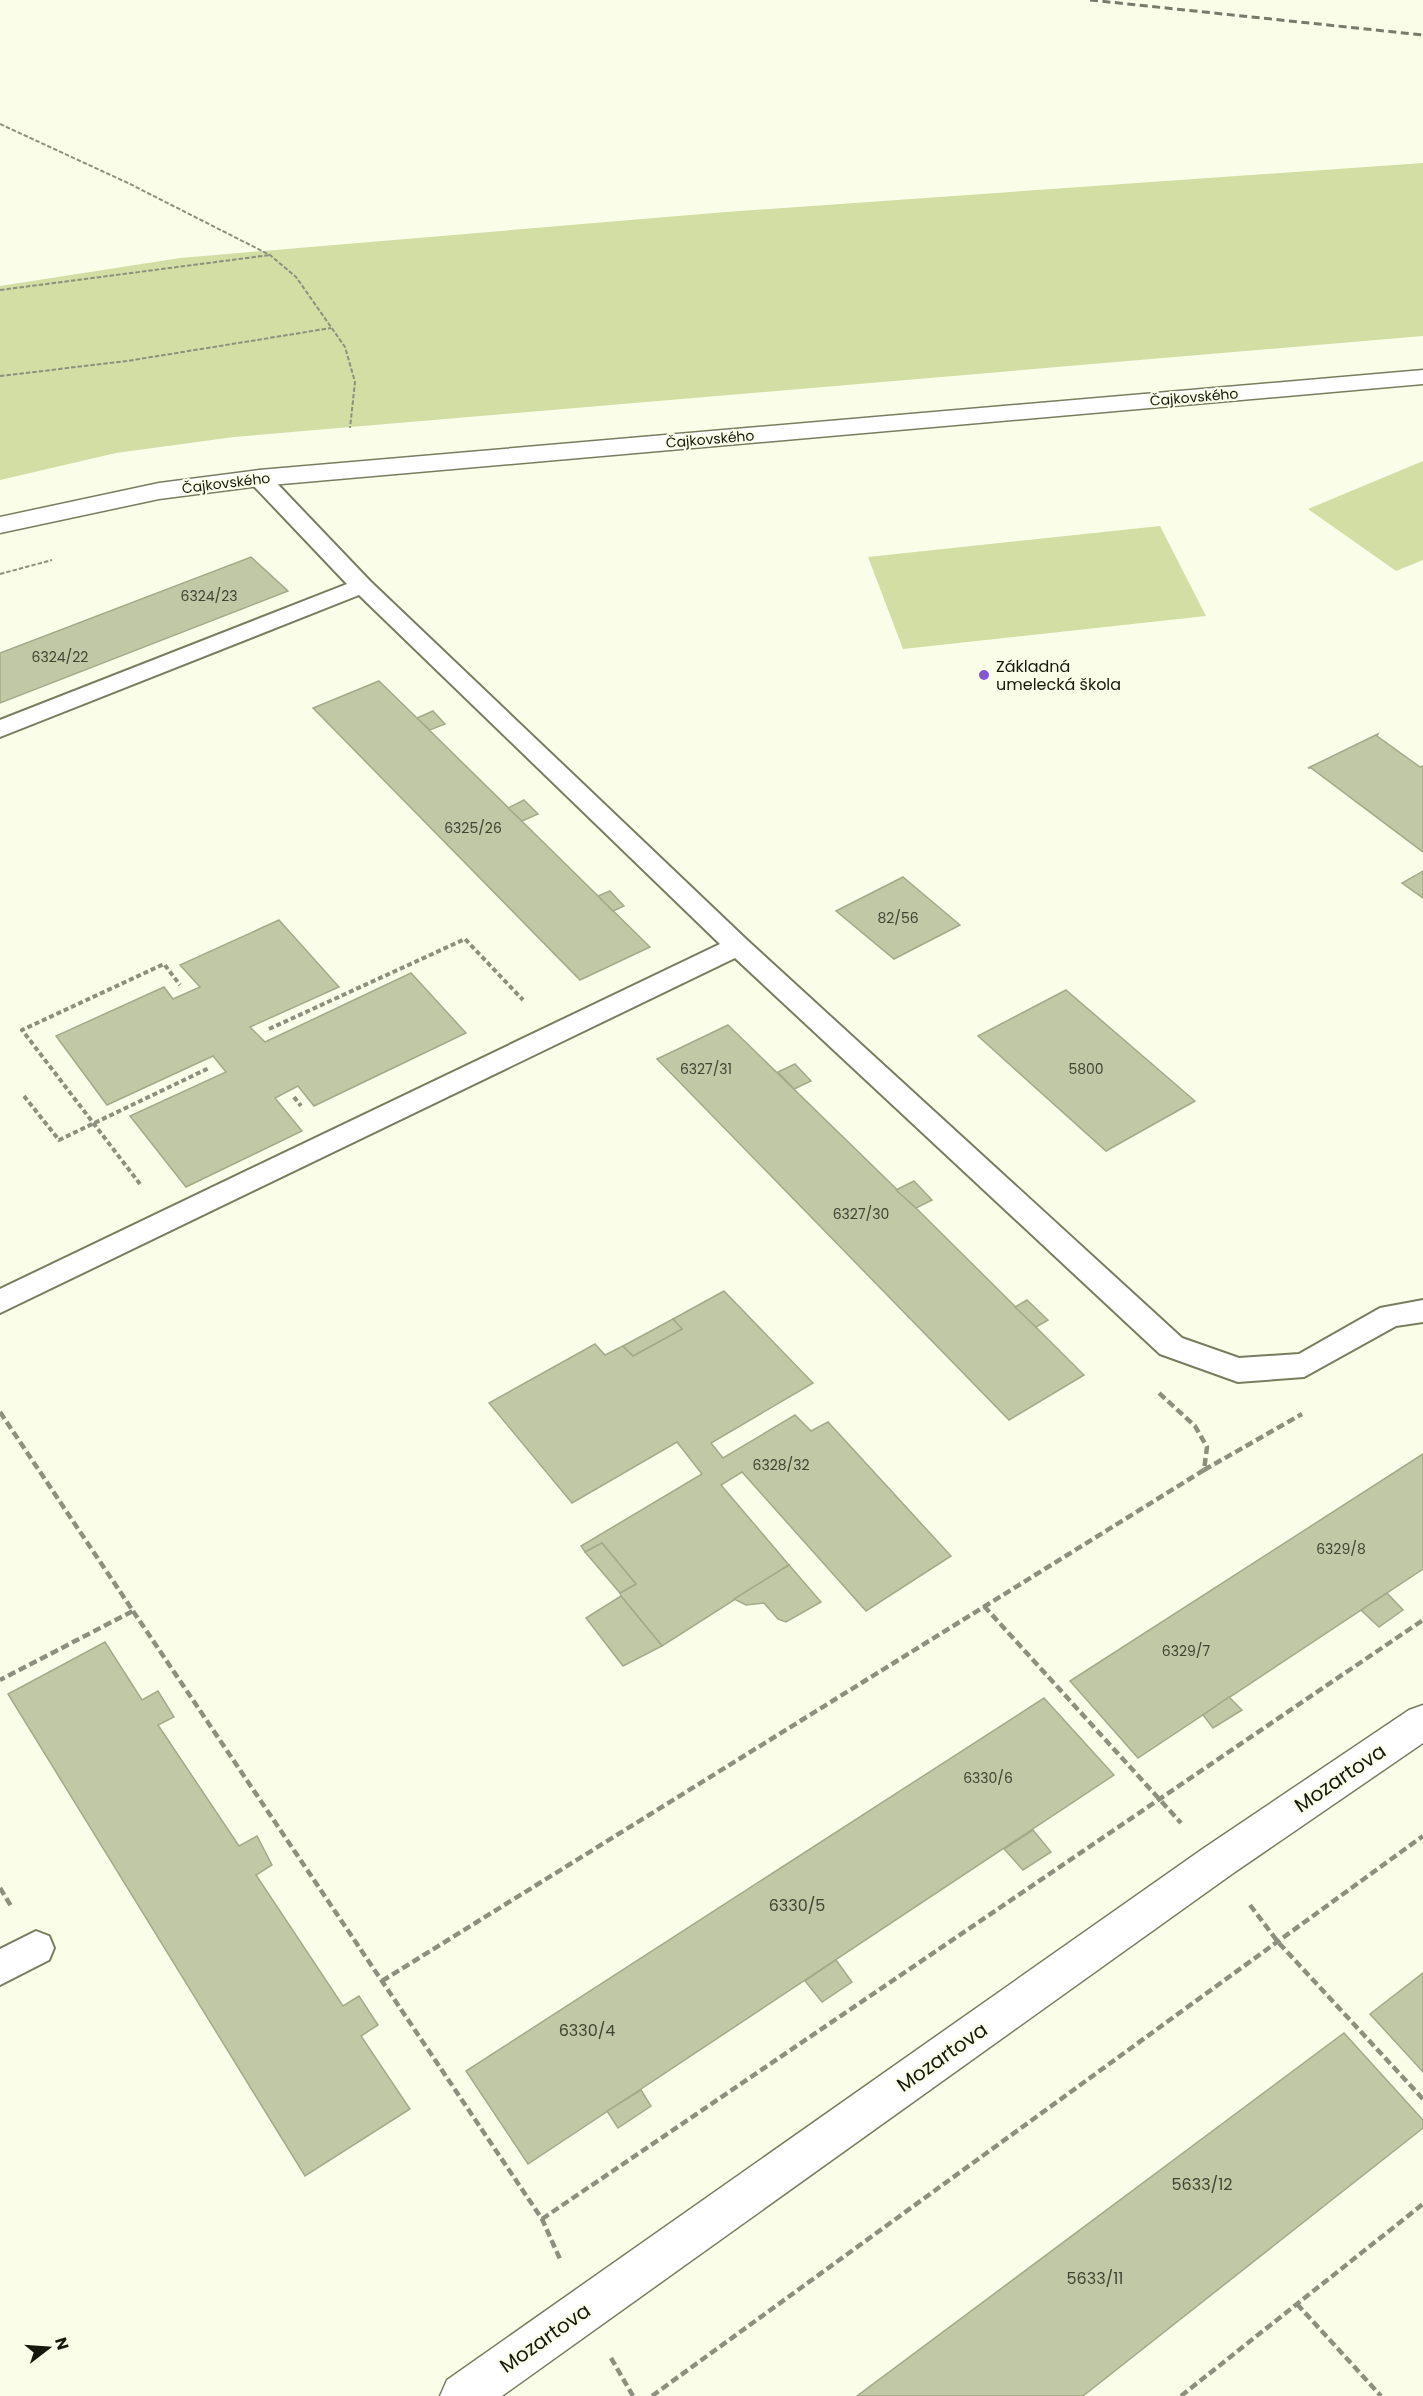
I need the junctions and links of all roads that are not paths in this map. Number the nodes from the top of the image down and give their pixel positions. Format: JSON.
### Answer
{"nodes":[{"id":1,"x":1423,"y":377,"type":"edge"},
{"id":2,"x":258,"y":478,"type":"junction"},
{"id":3,"x":0,"y":525,"type":"edge"},
{"id":4,"x":362,"y":586,"type":"junction"},
{"id":5,"x":0,"y":729,"type":"edge"},
{"id":6,"x":738,"y":946,"type":"junction"},
{"id":7,"x":0,"y":1302,"type":"edge"},
{"id":8,"x":1423,"y":1311,"type":"edge"},
{"id":9,"x":1423,"y":1722,"type":"edge"},
{"id":10,"x":36,"y":1948,"type":"dead end"},
{"id":11,"x":0,"y":1968,"type":"edge"},
{"id":12,"x":463,"y":2396,"type":"edge"}],
"edges":[{"from":1,"to":2,"type":"street","name":"Čajkovského"},
{"from":2,"to":3,"type":"street","name":"Čajkovského"},
{"from":2,"to":4,"type":"lane"},
{"from":4,"to":5,"type":"lane"},
{"from":4,"to":6,"type":"lane"},
{"from":6,"to":7,"type":"lane"},
{"from":6,"to":8,"type":"lane"},
{"from":9,"to":12,"type":"street","name":"Mozartova"},
{"from":10,"to":11,"type":"lane"}]}
